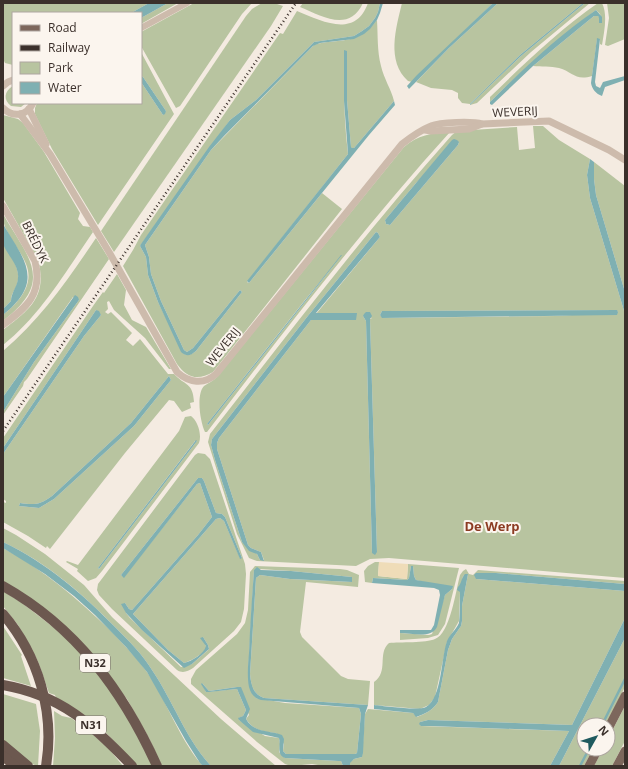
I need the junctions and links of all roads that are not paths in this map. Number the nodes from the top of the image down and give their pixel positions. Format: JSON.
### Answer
{"nodes":[{"id":1,"x":187,"y":3,"type":"edge"},
{"id":2,"x":142,"y":27,"type":"edge"},
{"id":3,"x":12,"y":80,"type":"edge"},
{"id":4,"x":3,"y":86,"type":"edge"},
{"id":5,"x":31,"y":106,"type":"edge"},
{"id":6,"x":3,"y":109,"type":"edge"},
{"id":7,"x":20,"y":114,"type":"junction"},
{"id":8,"x":50,"y":154,"type":"junction"},
{"id":9,"x":625,"y":160,"type":"edge"},
{"id":10,"x":3,"y":206,"type":"edge"},
{"id":11,"x":3,"y":325,"type":"edge"},
{"id":12,"x":3,"y":586,"type":"edge"},
{"id":13,"x":3,"y":614,"type":"edge"},
{"id":14,"x":3,"y":685,"type":"edge"},
{"id":15,"x":625,"y":696,"type":"edge"},
{"id":16,"x":614,"y":717,"type":"edge"},
{"id":17,"x":3,"y":745,"type":"edge"},
{"id":18,"x":625,"y":751,"type":"edge"},
{"id":19,"x":119,"y":754,"type":"junction"},
{"id":20,"x":3,"y":756,"type":"edge"},
{"id":21,"x":594,"y":757,"type":"edge"},
{"id":22,"x":15,"y":766,"type":"edge"},
{"id":23,"x":28,"y":766,"type":"edge"},
{"id":24,"x":46,"y":766,"type":"edge"},
{"id":25,"x":127,"y":766,"type":"edge"},
{"id":26,"x":132,"y":766,"type":"edge"},
{"id":27,"x":157,"y":766,"type":"edge"},
{"id":28,"x":589,"y":766,"type":"edge"},
{"id":29,"x":617,"y":766,"type":"edge"}],
"edges":[{"from":1,"to":2,"type":"street"},
{"from":3,"to":4,"type":"street"},
{"from":5,"to":7,"type":"street"},
{"from":5,"to":8,"type":"street","name":"WEVERIJ"},
{"from":6,"to":7,"type":"street"},
{"from":7,"to":8,"type":"street","name":"WEVERIJ"},
{"from":8,"to":9,"type":"street","name":"WEVERIJ"},
{"from":10,"to":11,"type":"street","name":"BRÉDYK"},
{"from":12,"to":27,"type":"highway","number":"N32"},
{"from":13,"to":24,"type":"highway"},
{"from":14,"to":19,"type":"highway","number":"N31"},
{"from":15,"to":16,"type":"main road"},
{"from":17,"to":23,"type":"highway"},
{"from":18,"to":29,"type":"main road"},
{"from":19,"to":25,"type":"highway","number":"N31"},
{"from":19,"to":26,"type":"highway","number":"N31"},
{"from":20,"to":22,"type":"highway"},
{"from":21,"to":28,"type":"main road"}]}
